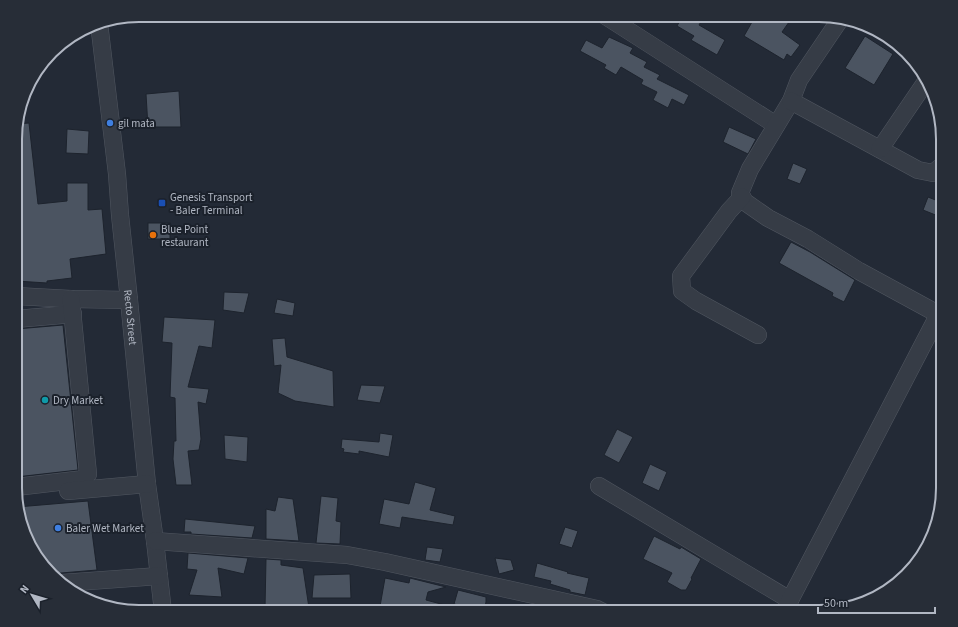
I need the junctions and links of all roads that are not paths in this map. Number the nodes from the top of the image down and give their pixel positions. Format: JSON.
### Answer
{"nodes":[{"id":1,"x":615,"y":22,"type":"edge"},
{"id":2,"x":837,"y":23,"type":"edge"},
{"id":3,"x":100,"y":29,"type":"edge"},
{"id":4,"x":923,"y":86,"type":"edge"},
{"id":5,"x":791,"y":100,"type":"junction"},
{"id":6,"x":776,"y":125,"type":"junction"},
{"id":7,"x":880,"y":149,"type":"junction"},
{"id":8,"x":936,"y":171,"type":"edge"},
{"id":9,"x":742,"y":197,"type":"junction"},
{"id":10,"x":22,"y":297,"type":"edge"},
{"id":11,"x":130,"y":300,"type":"junction"},
{"id":12,"x":72,"y":306,"type":"junction"},
{"id":13,"x":936,"y":308,"type":"edge"},
{"id":14,"x":22,"y":318,"type":"edge"},
{"id":15,"x":936,"y":318,"type":"edge"},
{"id":16,"x":758,"y":335,"type":"dead end"},
{"id":17,"x":147,"y":484,"type":"junction"},
{"id":18,"x":22,"y":486,"type":"edge"},
{"id":19,"x":599,"y":486,"type":"dead end"},
{"id":20,"x":22,"y":495,"type":"edge"},
{"id":21,"x":155,"y":541,"type":"junction"},
{"id":22,"x":159,"y":576,"type":"junction"},
{"id":23,"x":71,"y":582,"type":"edge"},
{"id":24,"x":162,"y":605,"type":"edge"},
{"id":25,"x":580,"y":605,"type":"edge"},
{"id":26,"x":786,"y":605,"type":"edge"},
{"id":27,"x":789,"y":605,"type":"edge"}],
"edges":[{"from":1,"to":6,"type":"street"},
{"from":2,"to":5,"type":"street"},
{"from":3,"to":11,"type":"street","name":"Recto Street"},
{"from":4,"to":7,"type":"street"},
{"from":5,"to":6,"type":"street"},
{"from":5,"to":7,"type":"street"},
{"from":6,"to":9,"type":"street"},
{"from":7,"to":8,"type":"street"},
{"from":9,"to":13,"type":"street"},
{"from":9,"to":16,"type":"street"},
{"from":10,"to":12,"type":"street"},
{"from":11,"to":12,"type":"street"},
{"from":11,"to":17,"type":"street","name":"Recto Street"},
{"from":12,"to":14,"type":"street"},
{"from":12,"to":18,"type":"street"},
{"from":15,"to":27,"type":"street"},
{"from":17,"to":20,"type":"street"},
{"from":17,"to":21,"type":"street","name":"Recto Street"},
{"from":19,"to":26,"type":"street"},
{"from":21,"to":22,"type":"street","name":"Recto Street"},
{"from":21,"to":25,"type":"street"},
{"from":22,"to":23,"type":"street"},
{"from":22,"to":24,"type":"street","name":"Recto Street"}]}
